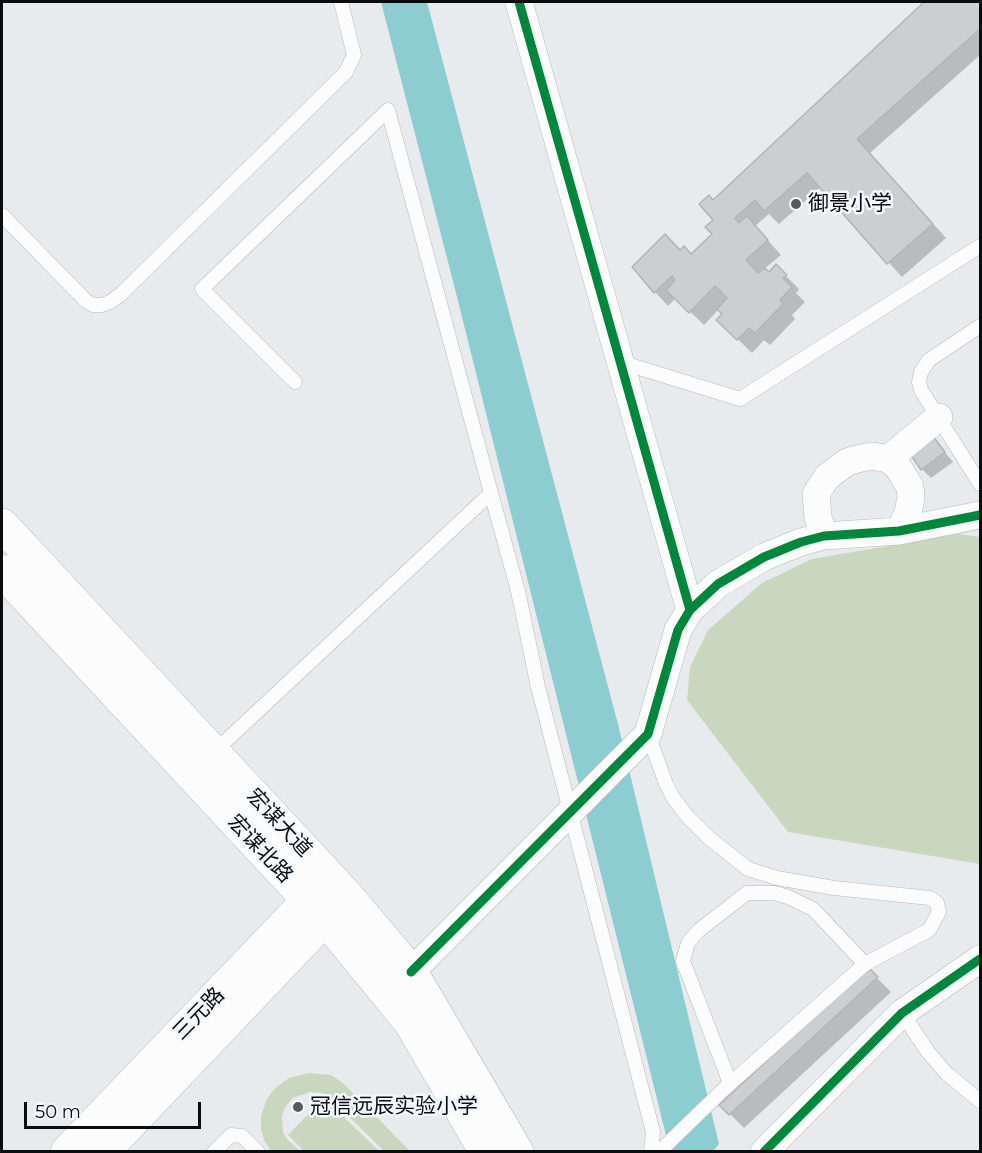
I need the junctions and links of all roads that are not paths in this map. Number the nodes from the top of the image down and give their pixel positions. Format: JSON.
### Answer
{"nodes":[{"id":1,"x":341,"y":2,"type":"edge"},
{"id":2,"x":519,"y":2,"type":"edge"},
{"id":3,"x":2,"y":215,"type":"edge"},
{"id":4,"x":981,"y":246,"type":"edge"},
{"id":5,"x":981,"y":326,"type":"edge"},
{"id":6,"x":620,"y":362,"type":"junction"},
{"id":7,"x":295,"y":382,"type":"dead end"},
{"id":8,"x":939,"y":417,"type":"junction"},
{"id":9,"x":888,"y":459,"type":"junction"},
{"id":10,"x":981,"y":484,"type":"edge"},
{"id":11,"x":491,"y":493,"type":"junction"},
{"id":12,"x":981,"y":515,"type":"edge"},
{"id":13,"x":2,"y":525,"type":"edge"},
{"id":14,"x":899,"y":531,"type":"junction"},
{"id":15,"x":824,"y":536,"type":"junction"},
{"id":16,"x":2,"y":571,"type":"edge"},
{"id":17,"x":690,"y":610,"type":"junction"},
{"id":18,"x":648,"y":734,"type":"junction"},
{"id":19,"x":214,"y":752,"type":"junction"},
{"id":20,"x":570,"y":813,"type":"junction"},
{"id":21,"x":328,"y":898,"type":"junction"},
{"id":22,"x":981,"y":959,"type":"edge"},
{"id":23,"x":865,"y":964,"type":"junction"},
{"id":24,"x":411,"y":972,"type":"junction"},
{"id":25,"x":902,"y":1013,"type":"junction"},
{"id":26,"x":727,"y":1086,"type":"junction"},
{"id":27,"x":981,"y":1101,"type":"edge"},
{"id":28,"x":68,"y":1152,"type":"edge"},
{"id":29,"x":103,"y":1152,"type":"edge"},
{"id":30,"x":214,"y":1152,"type":"edge"},
{"id":31,"x":258,"y":1152,"type":"edge"},
{"id":32,"x":486,"y":1152,"type":"edge"},
{"id":33,"x":517,"y":1152,"type":"edge"},
{"id":34,"x":651,"y":1152,"type":"edge"},
{"id":35,"x":659,"y":1152,"type":"edge"},
{"id":36,"x":764,"y":1152,"type":"edge"}],
"edges":[{"from":1,"to":3,"type":"lane"},
{"from":2,"to":6,"type":"street"},
{"from":4,"to":6,"type":"lane"},
{"from":5,"to":8,"type":"lane"},
{"from":6,"to":17,"type":"street"},
{"from":7,"to":11,"type":"lane"},
{"from":8,"to":9,"type":"street"},
{"from":8,"to":10,"type":"lane"},
{"from":9,"to":14,"type":"street"},
{"from":9,"to":15,"type":"street"},
{"from":11,"to":19,"type":"lane"},
{"from":11,"to":20,"type":"lane"},
{"from":12,"to":14,"type":"street"},
{"from":13,"to":19,"type":"main road","name":"宏谋大道"},
{"from":14,"to":15,"type":"street"},
{"from":15,"to":17,"type":"street"},
{"from":16,"to":21,"type":"main road","name":"宏谋北路"},
{"from":17,"to":18,"type":"street"},
{"from":18,"to":20,"type":"street"},
{"from":18,"to":23,"type":"lane"},
{"from":19,"to":21,"type":"main road","name":"宏谋大道"},
{"from":20,"to":24,"type":"street"},
{"from":20,"to":34,"type":"lane"},
{"from":21,"to":24,"type":"main road","name":"宏谋大道"},
{"from":21,"to":28,"type":"main road","name":"三元路"},
{"from":21,"to":29,"type":"main road","name":"三元路"},
{"from":21,"to":32,"type":"main road","name":"宏谋北路"},
{"from":22,"to":25,"type":"street"},
{"from":23,"to":26,"type":"lane"},
{"from":23,"to":26,"type":"lane"},
{"from":24,"to":33,"type":"main road","name":"宏谋大道"},
{"from":25,"to":27,"type":"lane"},
{"from":25,"to":36,"type":"street"},
{"from":26,"to":35,"type":"lane"},
{"from":30,"to":31,"type":"lane"}]}
